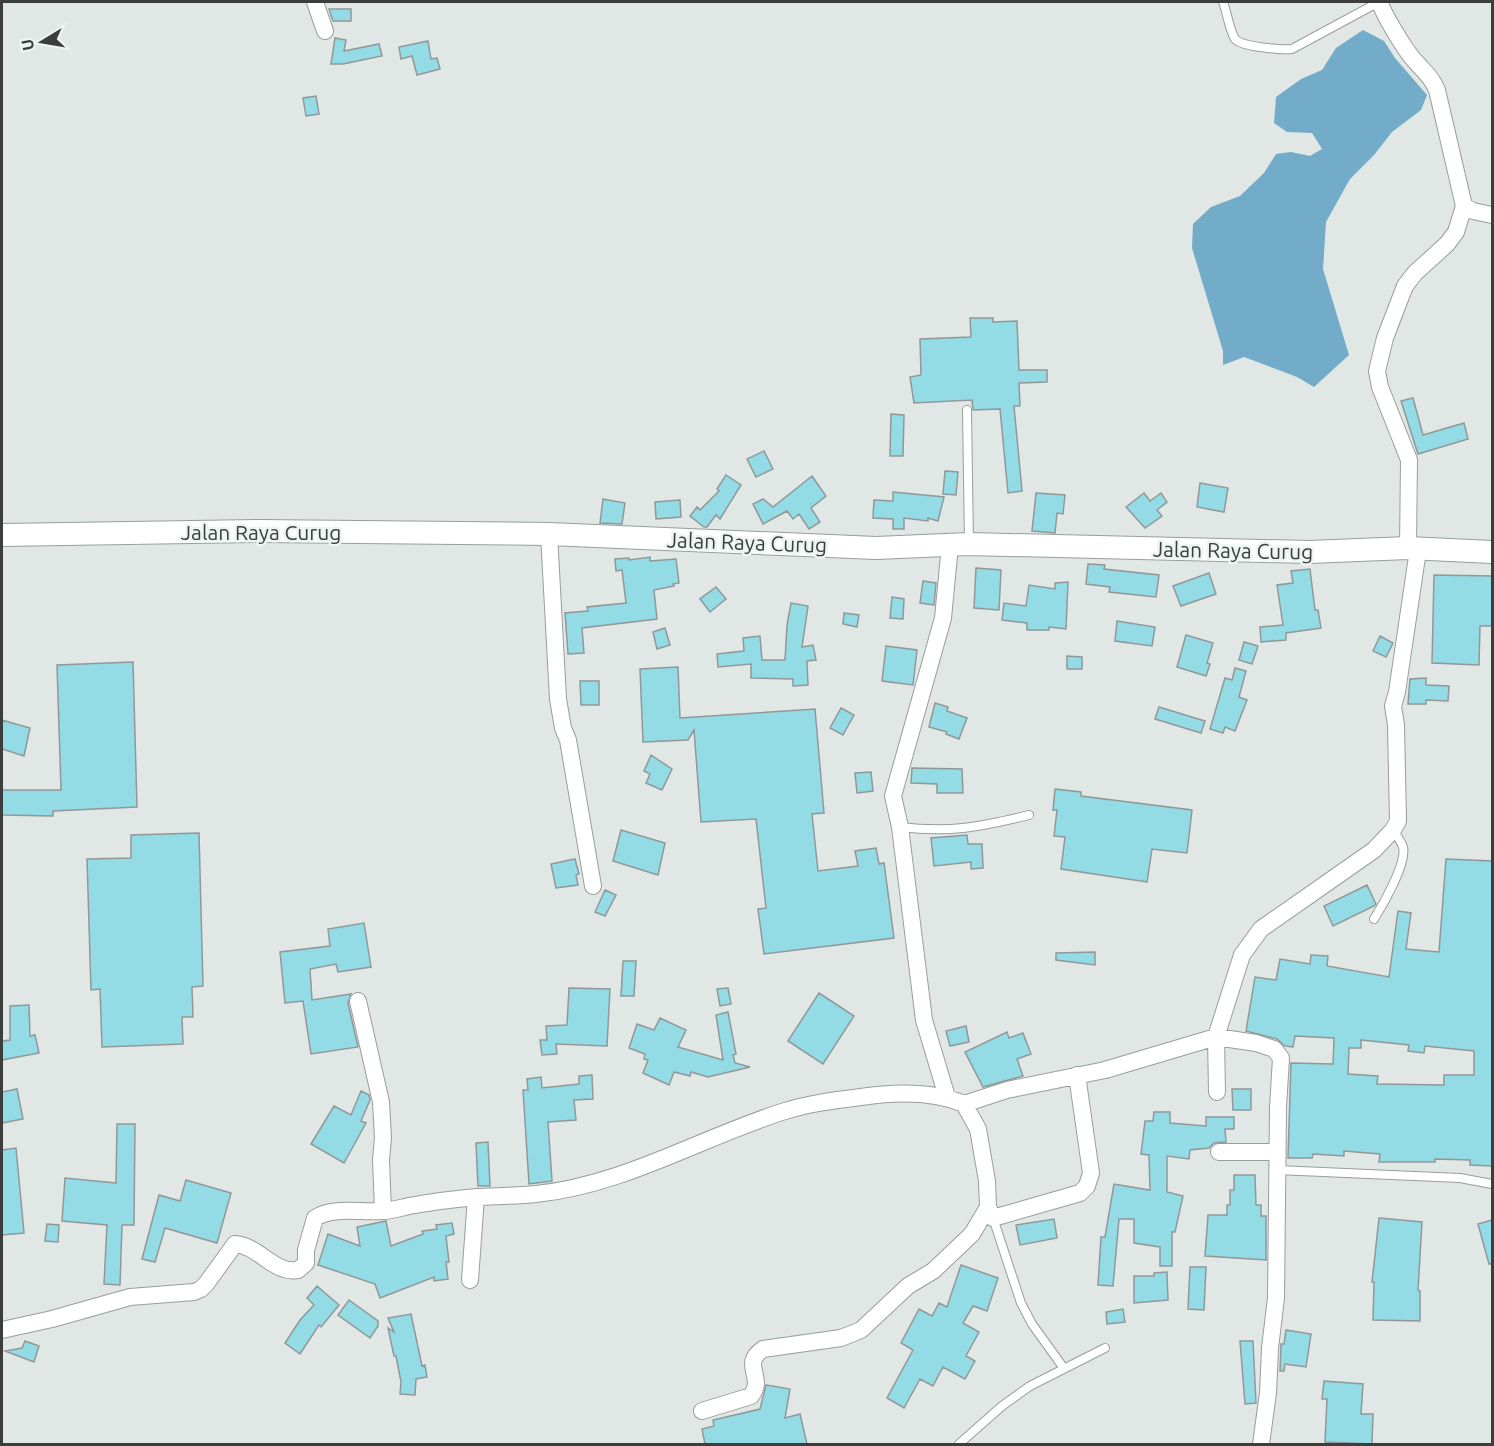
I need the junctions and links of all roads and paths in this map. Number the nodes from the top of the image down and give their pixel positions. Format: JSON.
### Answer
{"nodes":[{"id":1,"x":315,"y":2,"type":"edge"},
{"id":2,"x":1223,"y":2,"type":"edge"},
{"id":3,"x":1380,"y":2,"type":"edge"},
{"id":4,"x":325,"y":31,"type":"dead end"},
{"id":5,"x":1464,"y":206,"type":"junction"},
{"id":6,"x":1492,"y":215,"type":"edge"},
{"id":7,"x":967,"y":410,"type":"dead end"},
{"id":8,"x":549,"y":534,"type":"junction"},
{"id":9,"x":2,"y":535,"type":"edge"},
{"id":10,"x":960,"y":545,"type":"junction"},
{"id":11,"x":1413,"y":549,"type":"junction"},
{"id":12,"x":1492,"y":552,"type":"edge"},
{"id":13,"x":1029,"y":815,"type":"dead end"},
{"id":14,"x":900,"y":827,"type":"junction"},
{"id":15,"x":1393,"y":830,"type":"junction"},
{"id":16,"x":593,"y":886,"type":"dead end"},
{"id":17,"x":1374,"y":919,"type":"dead end"},
{"id":18,"x":358,"y":1001,"type":"dead end"},
{"id":19,"x":1216,"y":1037,"type":"junction"},
{"id":20,"x":1077,"y":1075,"type":"junction"},
{"id":21,"x":1217,"y":1092,"type":"dead end"},
{"id":22,"x":947,"y":1097,"type":"junction"},
{"id":23,"x":964,"y":1104,"type":"junction"},
{"id":24,"x":1219,"y":1152,"type":"dead end"},
{"id":25,"x":1277,"y":1152,"type":"junction"},
{"id":26,"x":1277,"y":1170,"type":"junction"},
{"id":27,"x":1492,"y":1184,"type":"edge"},
{"id":28,"x":476,"y":1197,"type":"junction"},
{"id":29,"x":383,"y":1211,"type":"junction"},
{"id":30,"x":990,"y":1212,"type":"junction"},
{"id":31,"x":470,"y":1280,"type":"dead end"},
{"id":32,"x":2,"y":1330,"type":"edge"},
{"id":33,"x":1105,"y":1348,"type":"dead end"},
{"id":34,"x":1064,"y":1367,"type":"junction"},
{"id":35,"x":702,"y":1411,"type":"dead end"},
{"id":36,"x":959,"y":1444,"type":"edge"},
{"id":37,"x":1261,"y":1444,"type":"edge"}],
"edges":[{"from":1,"to":4,"type":"street"},
{"from":2,"to":3,"type":"lane"},
{"from":3,"to":5,"type":"street"},
{"from":5,"to":6,"type":"street"},
{"from":5,"to":11,"type":"street"},
{"from":7,"to":10,"type":"lane"},
{"from":8,"to":9,"type":"street","name":"Jalan Raya Curug"},
{"from":8,"to":10,"type":"street","name":"Jalan Raya Curug"},
{"from":8,"to":16,"type":"street"},
{"from":10,"to":11,"type":"street","name":"Jalan Raya Curug"},
{"from":10,"to":14,"type":"street"},
{"from":11,"to":12,"type":"street","name":"Jalan Raya Curug"},
{"from":11,"to":15,"type":"street"},
{"from":13,"to":14,"type":"lane"},
{"from":14,"to":22,"type":"street"},
{"from":15,"to":17,"type":"lane"},
{"from":15,"to":19,"type":"street"},
{"from":18,"to":29,"type":"street"},
{"from":19,"to":20,"type":"street"},
{"from":19,"to":21,"type":"street"},
{"from":19,"to":25,"type":"street"},
{"from":20,"to":23,"type":"street"},
{"from":20,"to":30,"type":"street"},
{"from":22,"to":23,"type":"street"},
{"from":22,"to":28,"type":"street"},
{"from":23,"to":30,"type":"street"},
{"from":24,"to":25,"type":"street"},
{"from":25,"to":26,"type":"street"},
{"from":26,"to":27,"type":"lane"},
{"from":26,"to":37,"type":"street"},
{"from":28,"to":29,"type":"street"},
{"from":28,"to":31,"type":"street"},
{"from":29,"to":32,"type":"street"},
{"from":30,"to":34,"type":"lane"},
{"from":30,"to":35,"type":"street"},
{"from":33,"to":34,"type":"lane"},
{"from":34,"to":36,"type":"lane"}]}
